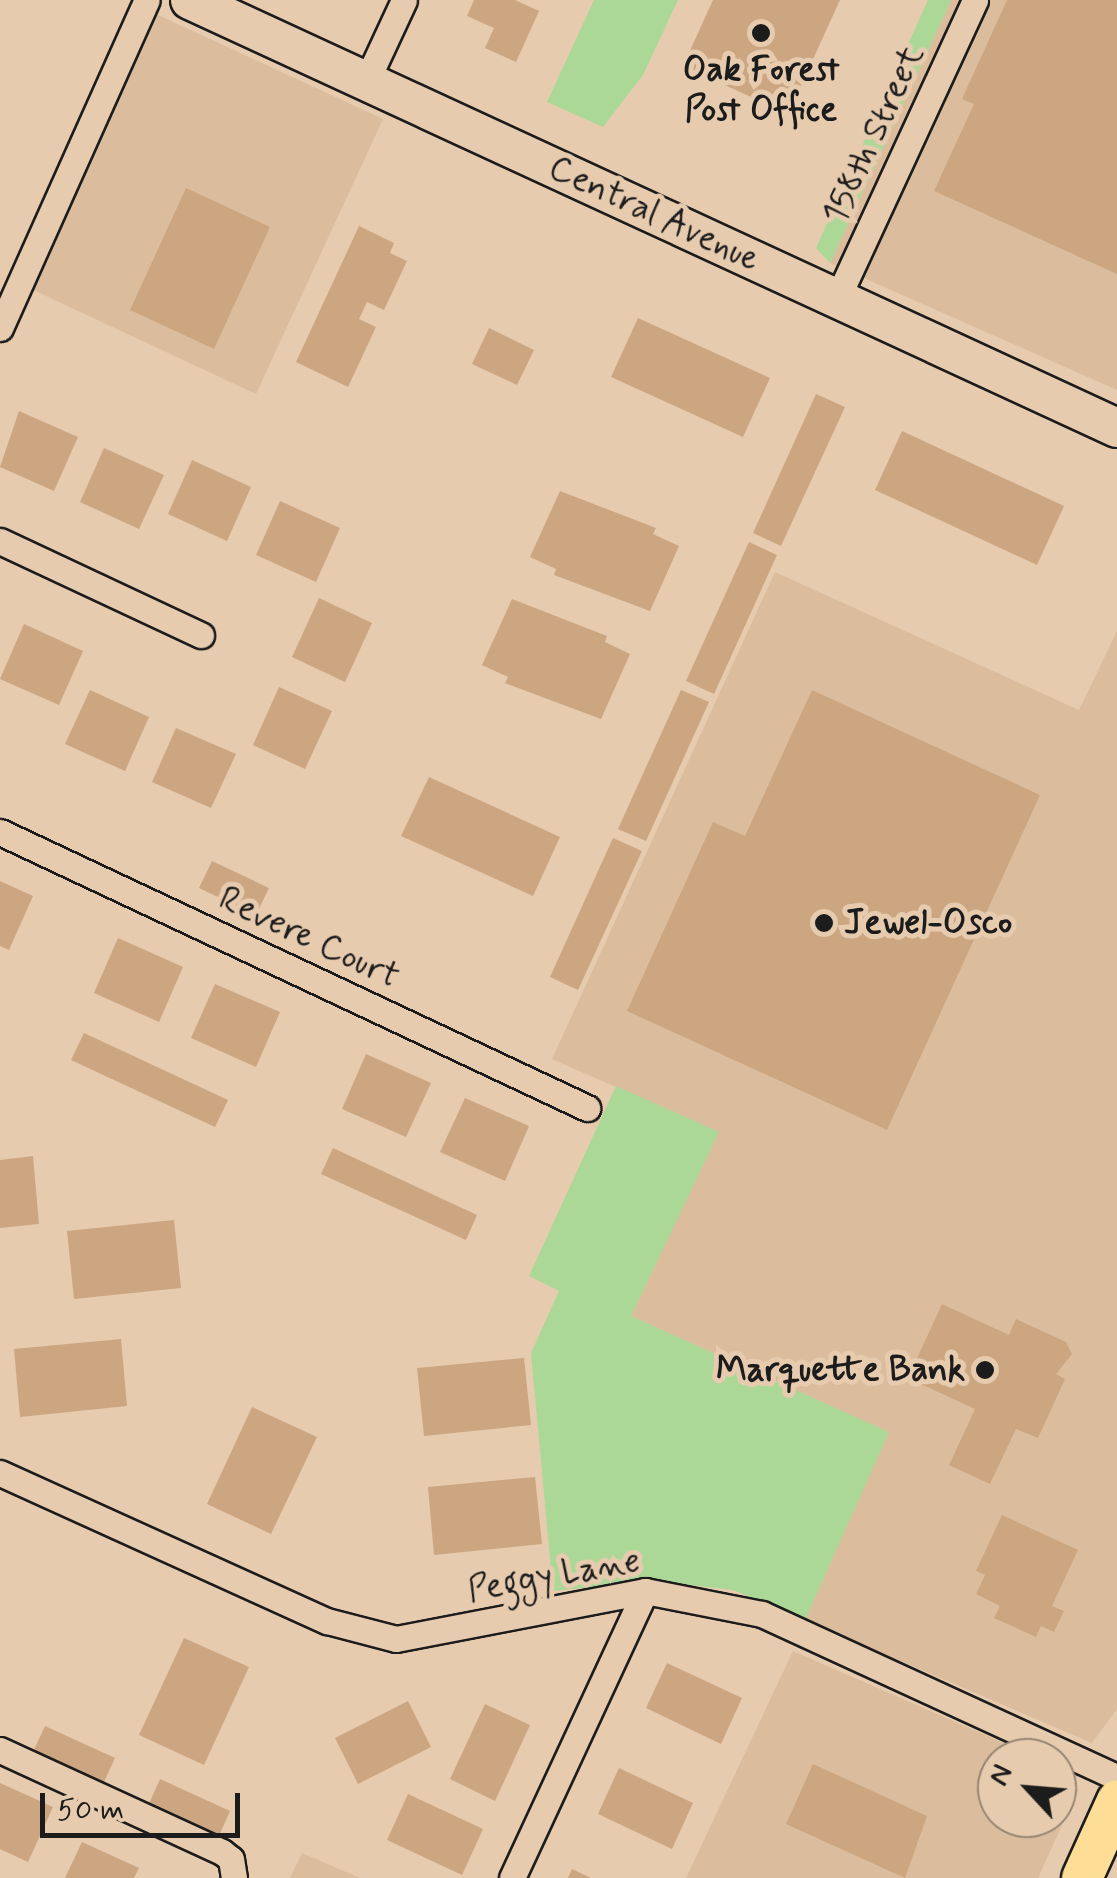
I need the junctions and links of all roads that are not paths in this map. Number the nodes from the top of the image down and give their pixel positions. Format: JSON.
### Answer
{"nodes":[{"id":1,"x":147,"y":0,"type":"edge"},
{"id":2,"x":190,"y":0,"type":"edge"},
{"id":3,"x":404,"y":0,"type":"edge"},
{"id":4,"x":975,"y":0,"type":"edge"},
{"id":5,"x":366,"y":82,"type":"junction"},
{"id":6,"x":836,"y":298,"type":"junction"},
{"id":7,"x":0,"y":328,"type":"edge"},
{"id":8,"x":1117,"y":428,"type":"edge"},
{"id":9,"x":0,"y":541,"type":"edge"},
{"id":10,"x":201,"y":635,"type":"dead end"},
{"id":11,"x":0,"y":832,"type":"edge"},
{"id":12,"x":588,"y":1108,"type":"dead end"},
{"id":13,"x":0,"y":1473,"type":"edge"},
{"id":14,"x":646,"y":1591,"type":"junction"},
{"id":15,"x":0,"y":1750,"type":"edge"},
{"id":16,"x":1117,"y":1777,"type":"edge"},
{"id":17,"x":1117,"y":1801,"type":"edge"},
{"id":18,"x":234,"y":1873,"type":"edge"},
{"id":19,"x":512,"y":1878,"type":"edge"},
{"id":20,"x":1082,"y":1878,"type":"edge"}],
"edges":[{"from":1,"to":7,"type":"street"},
{"from":2,"to":5,"type":"street","name":"Central Avenue"},
{"from":3,"to":5,"type":"street"},
{"from":4,"to":6,"type":"street","name":"158th Street"},
{"from":5,"to":6,"type":"street","name":"Central Avenue"},
{"from":6,"to":8,"type":"street","name":"Central Avenue"},
{"from":9,"to":10,"type":"street"},
{"from":11,"to":12,"type":"street","name":"Revere Court"},
{"from":13,"to":14,"type":"street","name":"Peggy Lane"},
{"from":14,"to":16,"type":"street","name":"Peggy Lane"},
{"from":14,"to":19,"type":"street"},
{"from":15,"to":18,"type":"street"},
{"from":17,"to":20,"type":"main road"}]}
